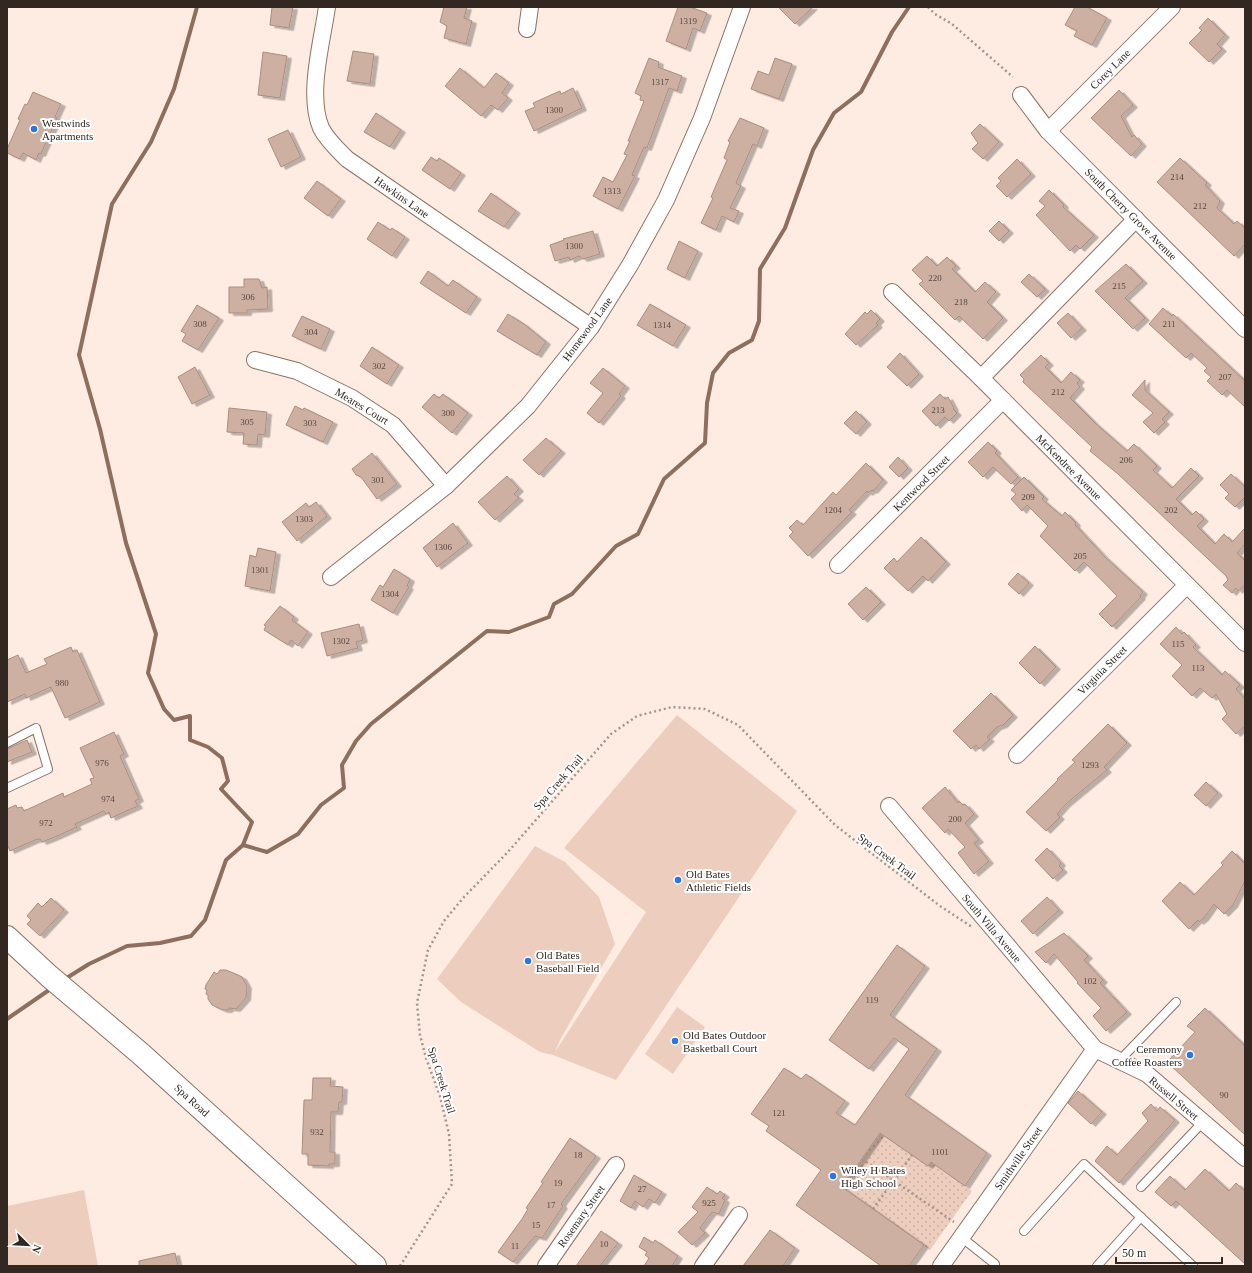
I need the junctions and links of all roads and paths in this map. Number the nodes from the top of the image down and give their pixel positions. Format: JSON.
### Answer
{"nodes":[{"id":1,"x":327,"y":7,"type":"edge"},
{"id":2,"x":530,"y":7,"type":"edge"},
{"id":3,"x":742,"y":7,"type":"edge"},
{"id":4,"x":928,"y":7,"type":"edge"},
{"id":5,"x":1172,"y":7,"type":"edge"},
{"id":6,"x":528,"y":29,"type":"dead end"},
{"id":7,"x":1013,"y":77,"type":"dead end"},
{"id":8,"x":1021,"y":95,"type":"dead end"},
{"id":9,"x":1048,"y":130,"type":"junction"},
{"id":10,"x":1136,"y":220,"type":"junction"},
{"id":11,"x":892,"y":292,"type":"dead end"},
{"id":12,"x":591,"y":327,"type":"junction"},
{"id":13,"x":1245,"y":329,"type":"edge"},
{"id":14,"x":255,"y":360,"type":"dead end"},
{"id":15,"x":981,"y":378,"type":"junction"},
{"id":16,"x":1003,"y":400,"type":"junction"},
{"id":17,"x":446,"y":486,"type":"junction"},
{"id":18,"x":838,"y":565,"type":"dead end"},
{"id":19,"x":331,"y":577,"type":"dead end"},
{"id":20,"x":1186,"y":586,"type":"junction"},
{"id":21,"x":1245,"y":644,"type":"edge"},
{"id":22,"x":7,"y":743,"type":"edge"},
{"id":23,"x":1017,"y":755,"type":"dead end"},
{"id":24,"x":7,"y":788,"type":"edge"},
{"id":25,"x":889,"y":806,"type":"dead end"},
{"id":26,"x":974,"y":928,"type":"dead end"},
{"id":27,"x":7,"y":937,"type":"edge"},
{"id":28,"x":1176,"y":1002,"type":"dead end"},
{"id":29,"x":1095,"y":1049,"type":"junction"},
{"id":30,"x":1119,"y":1061,"type":"junction"},
{"id":31,"x":1203,"y":1122,"type":"junction"},
{"id":32,"x":912,"y":1155,"type":"dead end"},
{"id":33,"x":1245,"y":1158,"type":"edge"},
{"id":34,"x":862,"y":1159,"type":"dead end"},
{"id":35,"x":616,"y":1166,"type":"dead end"},
{"id":36,"x":893,"y":1181,"type":"junction"},
{"id":37,"x":1141,"y":1187,"type":"dead end"},
{"id":38,"x":873,"y":1209,"type":"dead end"},
{"id":39,"x":739,"y":1215,"type":"dead end"},
{"id":40,"x":1141,"y":1218,"type":"junction"},
{"id":41,"x":1024,"y":1231,"type":"dead end"},
{"id":42,"x":964,"y":1234,"type":"junction"},
{"id":43,"x":375,"y":1266,"type":"edge"},
{"id":44,"x":400,"y":1266,"type":"edge"},
{"id":45,"x":546,"y":1266,"type":"edge"},
{"id":46,"x":704,"y":1266,"type":"edge"},
{"id":47,"x":941,"y":1266,"type":"edge"},
{"id":48,"x":995,"y":1266,"type":"edge"},
{"id":49,"x":1097,"y":1266,"type":"edge"},
{"id":50,"x":1193,"y":1266,"type":"edge"}],
"edges":[{"from":1,"to":12,"type":"street","name":"Hawkins Lane"},
{"from":2,"to":6,"type":"street"},
{"from":3,"to":12,"type":"street","name":"Homewood Lane"},
{"from":4,"to":7,"type":"path"},
{"from":5,"to":9,"type":"street","name":"Corey Lane"},
{"from":8,"to":9,"type":"street","name":"South Cherry Grove Avenue"},
{"from":9,"to":10,"type":"street","name":"South Cherry Grove Avenue"},
{"from":10,"to":13,"type":"street","name":"South Cherry Grove Avenue"},
{"from":10,"to":15,"type":"street"},
{"from":11,"to":15,"type":"street","name":"McKendree Avenue"},
{"from":12,"to":17,"type":"street","name":"Homewood Lane"},
{"from":14,"to":17,"type":"street","name":"Meares Court"},
{"from":15,"to":16,"type":"street","name":"McKendree Avenue"},
{"from":16,"to":18,"type":"street","name":"Kentwood Street"},
{"from":16,"to":20,"type":"street","name":"McKendree Avenue"},
{"from":17,"to":19,"type":"street","name":"Homewood Lane"},
{"from":20,"to":21,"type":"street","name":"McKendree Avenue"},
{"from":20,"to":23,"type":"street","name":"Virginia Street"},
{"from":22,"to":24,"type":"lane"},
{"from":25,"to":29,"type":"street","name":"South Villa Avenue"},
{"from":26,"to":44,"type":"path","name":"Spa Creek Trail"},
{"from":27,"to":43,"type":"main road","name":"Spa Road"},
{"from":28,"to":30,"type":"lane"},
{"from":29,"to":30,"type":"street","name":"Russell Street"},
{"from":29,"to":42,"type":"street","name":"Smithville Street"},
{"from":30,"to":31,"type":"street","name":"Russell Street"},
{"from":31,"to":33,"type":"street","name":"Russell Street"},
{"from":31,"to":37,"type":"lane"},
{"from":32,"to":36,"type":"path"},
{"from":34,"to":36,"type":"path"},
{"from":35,"to":45,"type":"street","name":"Rosemary Street"},
{"from":36,"to":38,"type":"path"},
{"from":36,"to":42,"type":"path"},
{"from":39,"to":46,"type":"street"},
{"from":40,"to":41,"type":"lane"},
{"from":40,"to":49,"type":"lane"},
{"from":40,"to":50,"type":"lane"},
{"from":42,"to":47,"type":"street","name":"Smithville Street"},
{"from":42,"to":48,"type":"lane"}]}
